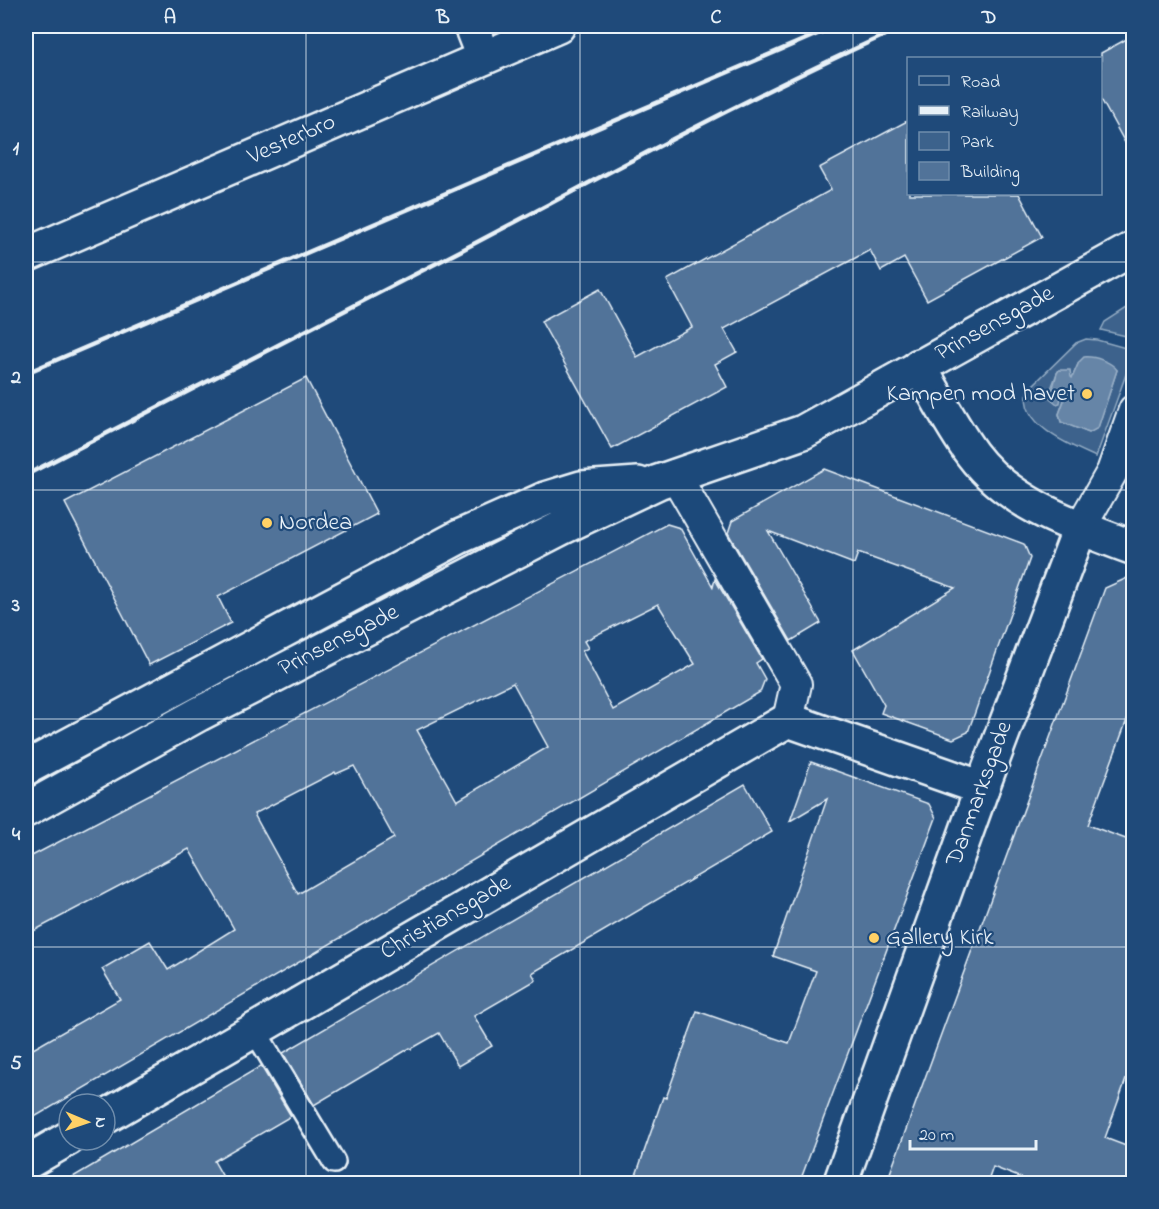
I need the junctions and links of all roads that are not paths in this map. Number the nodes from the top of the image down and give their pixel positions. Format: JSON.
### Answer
{"nodes":[{"id":1,"x":471,"y":26,"type":"edge"},
{"id":2,"x":558,"y":26,"type":"edge"},
{"id":3,"x":483,"y":57,"type":"junction"},
{"id":4,"x":1134,"y":248,"type":"edge"},
{"id":5,"x":26,"y":255,"type":"edge"},
{"id":6,"x":920,"y":366,"type":"junction"},
{"id":7,"x":1134,"y":410,"type":"edge"},
{"id":8,"x":667,"y":479,"type":"junction"},
{"id":9,"x":1080,"y":528,"type":"junction"},
{"id":10,"x":1134,"y":548,"type":"edge"},
{"id":11,"x":788,"y":720,"type":"junction"},
{"id":12,"x":26,"y":768,"type":"edge"},
{"id":13,"x":982,"y":788,"type":"junction"},
{"id":14,"x":26,"y":810,"type":"edge"},
{"id":15,"x":255,"y":1031,"type":"junction"},
{"id":16,"x":117,"y":1110,"type":"edge"},
{"id":17,"x":57,"y":1145,"type":"edge"},
{"id":18,"x":334,"y":1162,"type":"dead end"},
{"id":19,"x":26,"y":1163,"type":"edge"},
{"id":20,"x":840,"y":1184,"type":"edge"}],
"edges":[{"from":1,"to":3,"type":"street"},
{"from":2,"to":3,"type":"street","name":"Vesterbro"},
{"from":3,"to":5,"type":"street","name":"Vesterbro"},
{"from":4,"to":6,"type":"street","name":"Prinsensgade"},
{"from":6,"to":8,"type":"street","name":"Prinsensgade"},
{"from":6,"to":9,"type":"street"},
{"from":7,"to":9,"type":"street","name":"Danmarksgade"},
{"from":8,"to":11,"type":"street"},
{"from":8,"to":12,"type":"street","name":"Prinsensgade"},
{"from":8,"to":14,"type":"street","name":"Prinsensgade"},
{"from":9,"to":10,"type":"street"},
{"from":9,"to":13,"type":"street","name":"Danmarksgade"},
{"from":11,"to":13,"type":"street"},
{"from":11,"to":15,"type":"street","name":"Christiansgade"},
{"from":13,"to":20,"type":"street","name":"Danmarksgade"},
{"from":15,"to":16,"type":"street","name":"Christiansgade"},
{"from":15,"to":18,"type":"lane"},
{"from":17,"to":19,"type":"street"}]}
